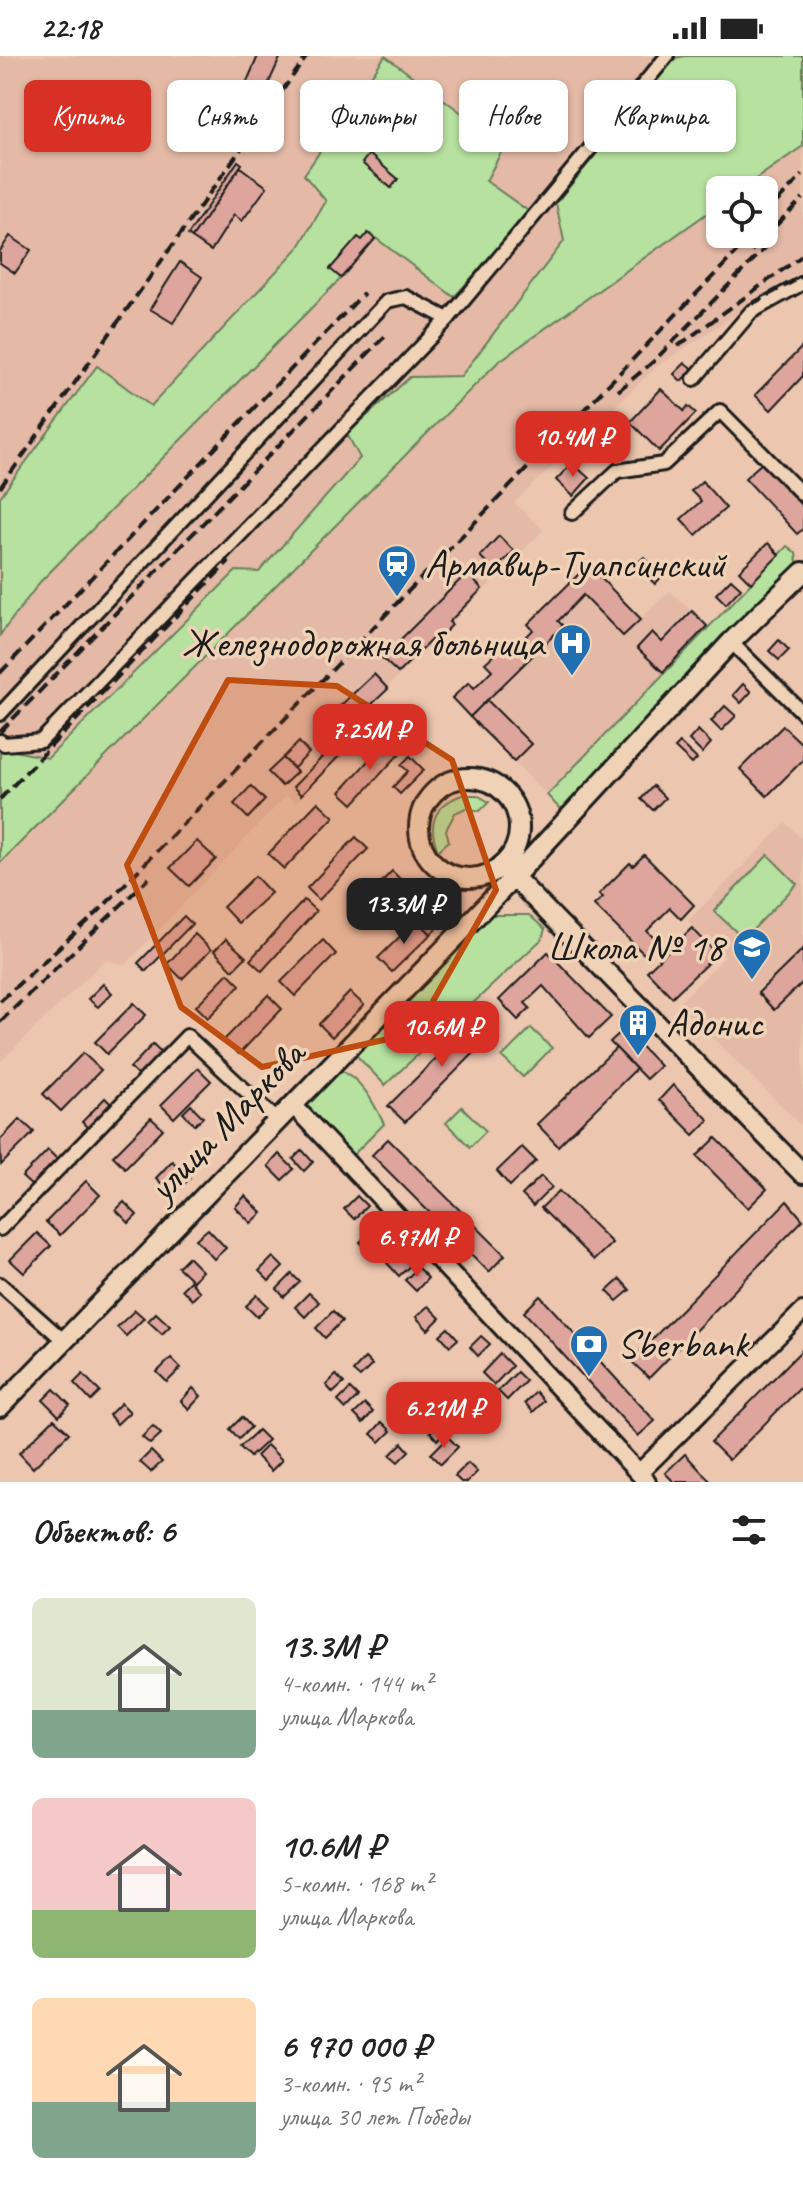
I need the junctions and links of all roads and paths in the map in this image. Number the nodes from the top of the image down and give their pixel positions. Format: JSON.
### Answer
{"nodes":[{"id":1,"x":667,"y":56,"type":"edge"},
{"id":2,"x":803,"y":283,"type":"edge"},
{"id":3,"x":448,"y":319,"type":"junction"},
{"id":4,"x":694,"y":379,"type":"dead end"},
{"id":5,"x":803,"y":495,"type":"edge"},
{"id":6,"x":572,"y":513,"type":"dead end"},
{"id":7,"x":803,"y":572,"type":"edge"},
{"id":8,"x":731,"y":642,"type":"junction"},
{"id":9,"x":803,"y":713,"type":"edge"},
{"id":10,"x":0,"y":714,"type":"edge"},
{"id":11,"x":0,"y":741,"type":"edge"},
{"id":12,"x":508,"y":871,"type":"junction"},
{"id":13,"x":293,"y":1105,"type":"junction"},
{"id":14,"x":277,"y":1120,"type":"junction"},
{"id":15,"x":803,"y":1174,"type":"edge"},
{"id":16,"x":0,"y":1229,"type":"edge"},
{"id":17,"x":0,"y":1284,"type":"edge"},
{"id":18,"x":803,"y":1311,"type":"edge"},
{"id":19,"x":63,"y":1340,"type":"junction"},
{"id":20,"x":0,"y":1407,"type":"edge"},
{"id":21,"x":643,"y":1478,"type":"edge"}],
"edges":[{"from":1,"to":3,"type":"street"},
{"from":2,"to":4,"type":"street"},
{"from":3,"to":10,"type":"street"},
{"from":3,"to":11,"type":"street"},
{"from":5,"to":6,"type":"street"},
{"from":7,"to":8,"type":"main road","name":"улица Маркова"},
{"from":8,"to":9,"type":"street"},
{"from":8,"to":12,"type":"main road","name":"улица Маркова"},
{"from":12,"to":12,"type":"main road"},
{"from":12,"to":13,"type":"main road","name":"улица Маркова"},
{"from":12,"to":15,"type":"main road"},
{"from":13,"to":14,"type":"main road","name":"улица Маркова"},
{"from":13,"to":21,"type":"street"},
{"from":14,"to":16,"type":"street"},
{"from":14,"to":19,"type":"main road","name":"улица Маркова"},
{"from":17,"to":19,"type":"street"},
{"from":18,"to":21,"type":"street"},
{"from":19,"to":20,"type":"main road","name":"улица Маркова"}]}
